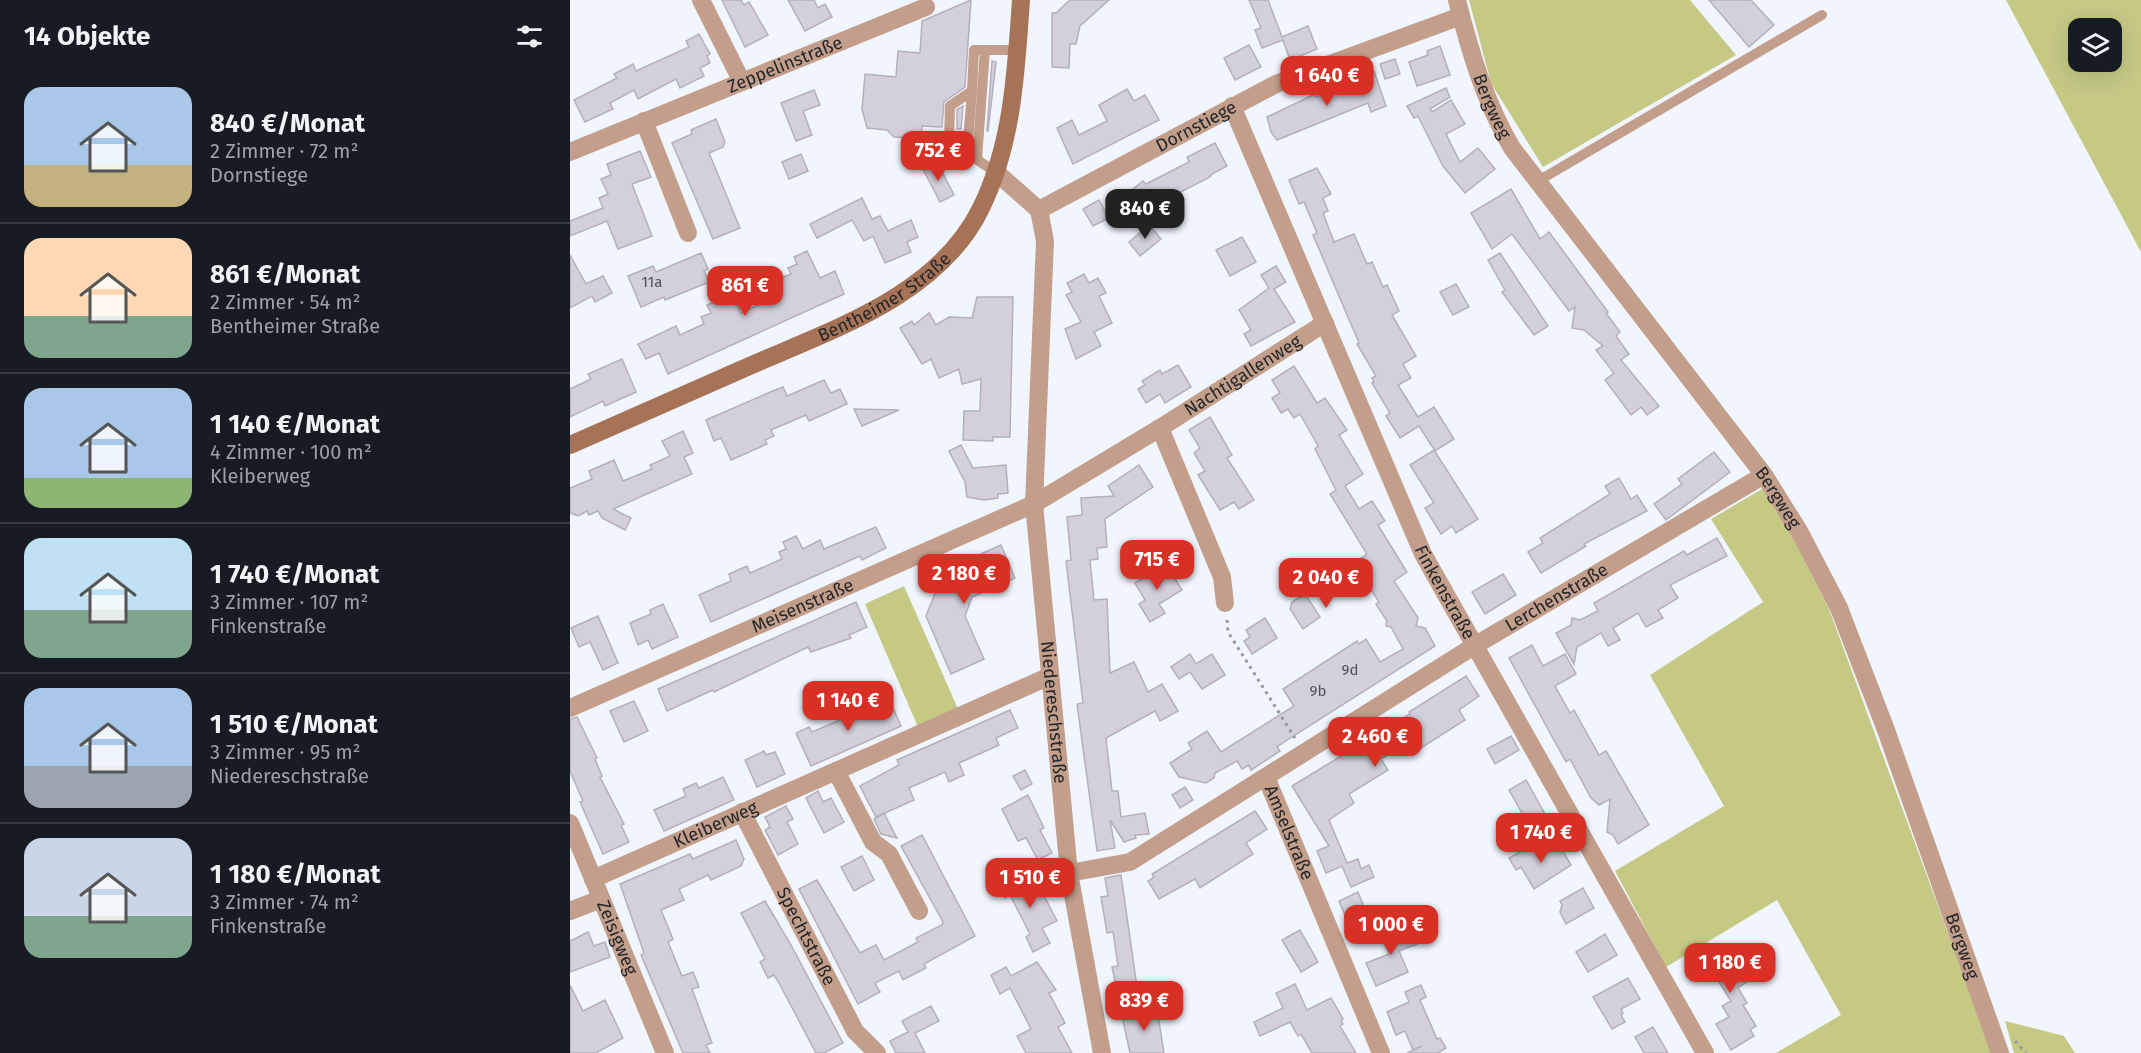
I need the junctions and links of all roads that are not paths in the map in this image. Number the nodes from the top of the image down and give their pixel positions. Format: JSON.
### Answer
{"nodes":[{"id":1,"x":701,"y":0,"type":"edge"},
{"id":2,"x":1021,"y":0,"type":"edge"},
{"id":3,"x":931,"y":4,"type":"edge"},
{"id":4,"x":1459,"y":8,"type":"edge"},
{"id":5,"x":1822,"y":15,"type":"dead end"},
{"id":6,"x":985,"y":50,"type":"junction"},
{"id":7,"x":1017,"y":50,"type":"junction"},
{"id":8,"x":742,"y":82,"type":"junction"},
{"id":9,"x":972,"y":91,"type":"junction"},
{"id":10,"x":1232,"y":106,"type":"junction"},
{"id":11,"x":644,"y":121,"type":"junction"},
{"id":12,"x":570,"y":152,"type":"edge"},
{"id":13,"x":967,"y":153,"type":"junction"},
{"id":14,"x":976,"y":159,"type":"junction"},
{"id":15,"x":997,"y":173,"type":"junction"},
{"id":16,"x":1538,"y":181,"type":"junction"},
{"id":17,"x":1039,"y":210,"type":"junction"},
{"id":18,"x":688,"y":233,"type":"dead end"},
{"id":19,"x":1325,"y":323,"type":"junction"},
{"id":20,"x":1160,"y":428,"type":"junction"},
{"id":21,"x":570,"y":446,"type":"edge"},
{"id":22,"x":1764,"y":475,"type":"junction"},
{"id":23,"x":1034,"y":504,"type":"junction"},
{"id":24,"x":1225,"y":603,"type":"road end"},
{"id":25,"x":1474,"y":646,"type":"junction"},
{"id":26,"x":1050,"y":676,"type":"junction"},
{"id":27,"x":570,"y":708,"type":"edge"},
{"id":28,"x":836,"y":771,"type":"junction"},
{"id":29,"x":1266,"y":777,"type":"junction"},
{"id":30,"x":742,"y":812,"type":"junction"},
{"id":31,"x":570,"y":823,"type":"edge"},
{"id":32,"x":1069,"y":873,"type":"junction"},
{"id":33,"x":593,"y":879,"type":"junction"},
{"id":34,"x":602,"y":898,"type":"junction"},
{"id":35,"x":570,"y":911,"type":"edge"},
{"id":36,"x":919,"y":911,"type":"dead end"},
{"id":37,"x":661,"y":1051,"type":"edge"},
{"id":38,"x":877,"y":1053,"type":"edge"},
{"id":39,"x":1102,"y":1053,"type":"edge"},
{"id":40,"x":1381,"y":1053,"type":"edge"},
{"id":41,"x":1705,"y":1053,"type":"edge"},
{"id":42,"x":2000,"y":1053,"type":"edge"}],
"edges":[{"from":1,"to":8,"type":"street"},
{"from":2,"to":7,"type":"main road","name":"Bentheimer Straße"},
{"from":3,"to":8,"type":"street","name":"Zeppelinstraße"},
{"from":4,"to":10,"type":"street","name":"Dornstiege"},
{"from":4,"to":16,"type":"street","name":"Bergweg"},
{"from":5,"to":16,"type":"lane"},
{"from":6,"to":7,"type":"lane"},
{"from":6,"to":9,"type":"lane"},
{"from":6,"to":14,"type":"lane"},
{"from":7,"to":15,"type":"main road","name":"Bentheimer Straße"},
{"from":8,"to":11,"type":"street","name":"Zeppelinstraße"},
{"from":9,"to":13,"type":"lane"},
{"from":9,"to":13,"type":"lane"},
{"from":10,"to":17,"type":"street","name":"Dornstiege"},
{"from":10,"to":19,"type":"street","name":"Finkenstraße"},
{"from":11,"to":12,"type":"street","name":"Zeppelinstraße"},
{"from":11,"to":18,"type":"street"},
{"from":13,"to":14,"type":"lane"},
{"from":14,"to":15,"type":"lane"},
{"from":15,"to":17,"type":"street"},
{"from":15,"to":21,"type":"main road","name":"Bentheimer Straße"},
{"from":16,"to":22,"type":"street","name":"Bergweg"},
{"from":17,"to":23,"type":"street","name":"Niedereschstraße"},
{"from":19,"to":20,"type":"street","name":"Nachtigallenweg"},
{"from":19,"to":25,"type":"street","name":"Finkenstraße"},
{"from":20,"to":23,"type":"street","name":"Nachtigallenweg"},
{"from":20,"to":24,"type":"street"},
{"from":22,"to":25,"type":"street","name":"Lerchenstraße"},
{"from":22,"to":42,"type":"street","name":"Bergweg"},
{"from":23,"to":26,"type":"street","name":"Niedereschstraße"},
{"from":23,"to":27,"type":"street","name":"Meisenstraße"},
{"from":25,"to":29,"type":"street","name":"Lerchenstraße"},
{"from":25,"to":41,"type":"street","name":"Finkenstraße"},
{"from":26,"to":28,"type":"street","name":"Kleiberweg"},
{"from":26,"to":32,"type":"street","name":"Niedereschstraße"},
{"from":28,"to":30,"type":"street","name":"Kleiberweg"},
{"from":28,"to":36,"type":"street"},
{"from":29,"to":32,"type":"street","name":"Lerchenstraße"},
{"from":29,"to":40,"type":"street","name":"Amselstraße"},
{"from":30,"to":33,"type":"street","name":"Kleiberweg"},
{"from":30,"to":38,"type":"street","name":"Spechtstraße"},
{"from":31,"to":33,"type":"street","name":"Zeisigweg"},
{"from":32,"to":39,"type":"street","name":"Niedereschstraße"},
{"from":33,"to":34,"type":"street","name":"Zeisigweg"},
{"from":34,"to":35,"type":"street"},
{"from":34,"to":37,"type":"street","name":"Zeisigweg"}]}
